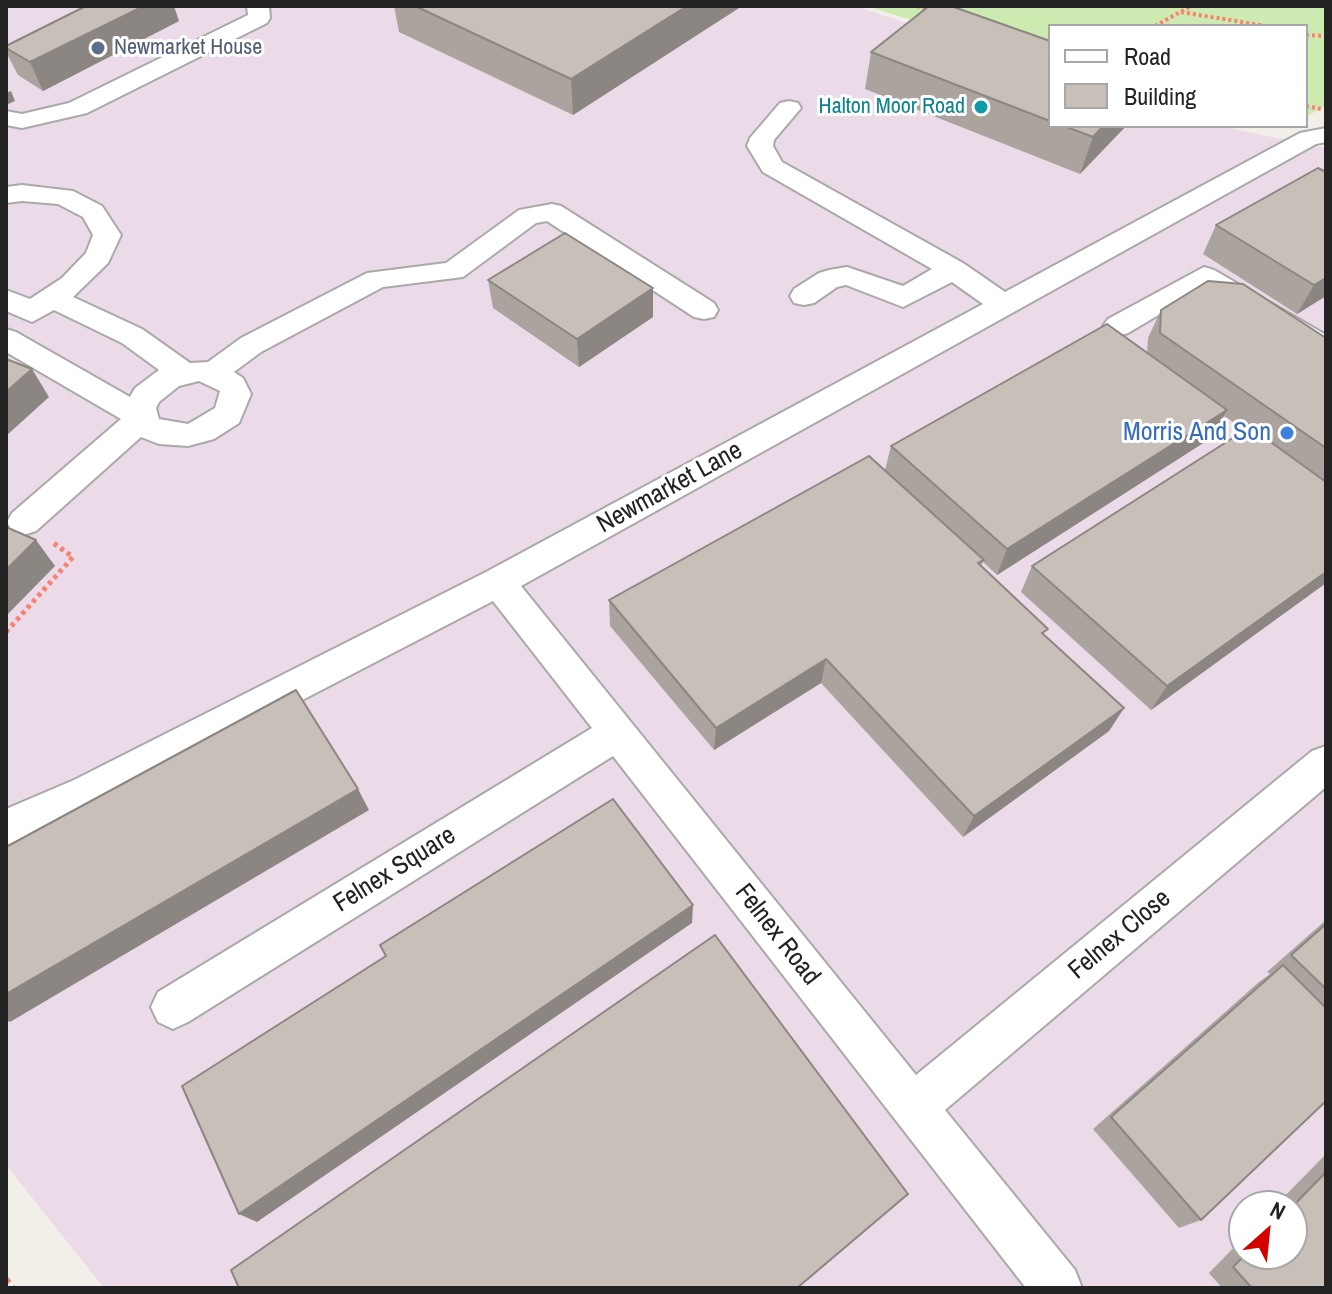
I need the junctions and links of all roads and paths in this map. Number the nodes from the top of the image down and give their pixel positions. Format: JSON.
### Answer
{"nodes":[{"id":1,"x":258,"y":6,"type":"edge"},
{"id":2,"x":917,"y":6,"type":"edge"},
{"id":3,"x":1191,"y":6,"type":"edge"},
{"id":4,"x":932,"y":11,"type":"edge"},
{"id":5,"x":1181,"y":12,"type":"junction"},
{"id":6,"x":1159,"y":24,"type":"edge"},
{"id":7,"x":1254,"y":24,"type":"edge"},
{"id":8,"x":789,"y":108,"type":"dead end"},
{"id":9,"x":6,"y":118,"type":"edge"},
{"id":10,"x":1326,"y":135,"type":"edge"},
{"id":11,"x":6,"y":195,"type":"edge"},
{"id":12,"x":953,"y":269,"type":"junction"},
{"id":13,"x":804,"y":296,"type":"dead end"},
{"id":14,"x":52,"y":298,"type":"junction"},
{"id":15,"x":6,"y":299,"type":"edge"},
{"id":16,"x":1004,"y":305,"type":"junction"},
{"id":17,"x":704,"y":310,"type":"dead end"},
{"id":18,"x":1118,"y":326,"type":"dead end"},
{"id":19,"x":6,"y":339,"type":"edge"},
{"id":20,"x":1326,"y":348,"type":"edge"},
{"id":21,"x":199,"y":373,"type":"junction"},
{"id":22,"x":143,"y":418,"type":"junction"},
{"id":23,"x":24,"y":522,"type":"joint"},
{"id":24,"x":498,"y":582,"type":"junction"},
{"id":25,"x":6,"y":632,"type":"edge"},
{"id":26,"x":617,"y":733,"type":"junction"},
{"id":27,"x":1326,"y":763,"type":"edge"},
{"id":28,"x":6,"y":828,"type":"edge"},
{"id":29,"x":173,"y":1007,"type":"dead end"},
{"id":30,"x":913,"y":1107,"type":"junction"},
{"id":31,"x":6,"y":1279,"type":"edge"},
{"id":32,"x":1045,"y":1283,"type":"edge"},
{"id":33,"x":13,"y":1288,"type":"edge"}],
"edges":[{"from":1,"to":9,"type":"street"},
{"from":2,"to":4,"type":"path"},
{"from":3,"to":5,"type":"path"},
{"from":5,"to":6,"type":"path"},
{"from":5,"to":7,"type":"path"},
{"from":8,"to":12,"type":"street"},
{"from":10,"to":16,"type":"street","name":"Newmarket Lane"},
{"from":11,"to":14,"type":"street"},
{"from":12,"to":13,"type":"street"},
{"from":12,"to":16,"type":"street"},
{"from":14,"to":15,"type":"street"},
{"from":14,"to":21,"type":"street"},
{"from":16,"to":24,"type":"street","name":"Newmarket Lane"},
{"from":17,"to":21,"type":"street"},
{"from":18,"to":20,"type":"street"},
{"from":19,"to":22,"type":"street"},
{"from":21,"to":22,"type":"street"},
{"from":21,"to":22,"type":"street"},
{"from":22,"to":23,"type":"street"},
{"from":23,"to":25,"type":"path"},
{"from":24,"to":26,"type":"street","name":"Felnex Road"},
{"from":24,"to":28,"type":"street","name":"Newmarket Lane"},
{"from":26,"to":29,"type":"street","name":"Felnex Square"},
{"from":26,"to":30,"type":"street","name":"Felnex Road"},
{"from":27,"to":30,"type":"street","name":"Felnex Close"},
{"from":30,"to":32,"type":"street","name":"Felnex Road"},
{"from":31,"to":33,"type":"path"}]}
